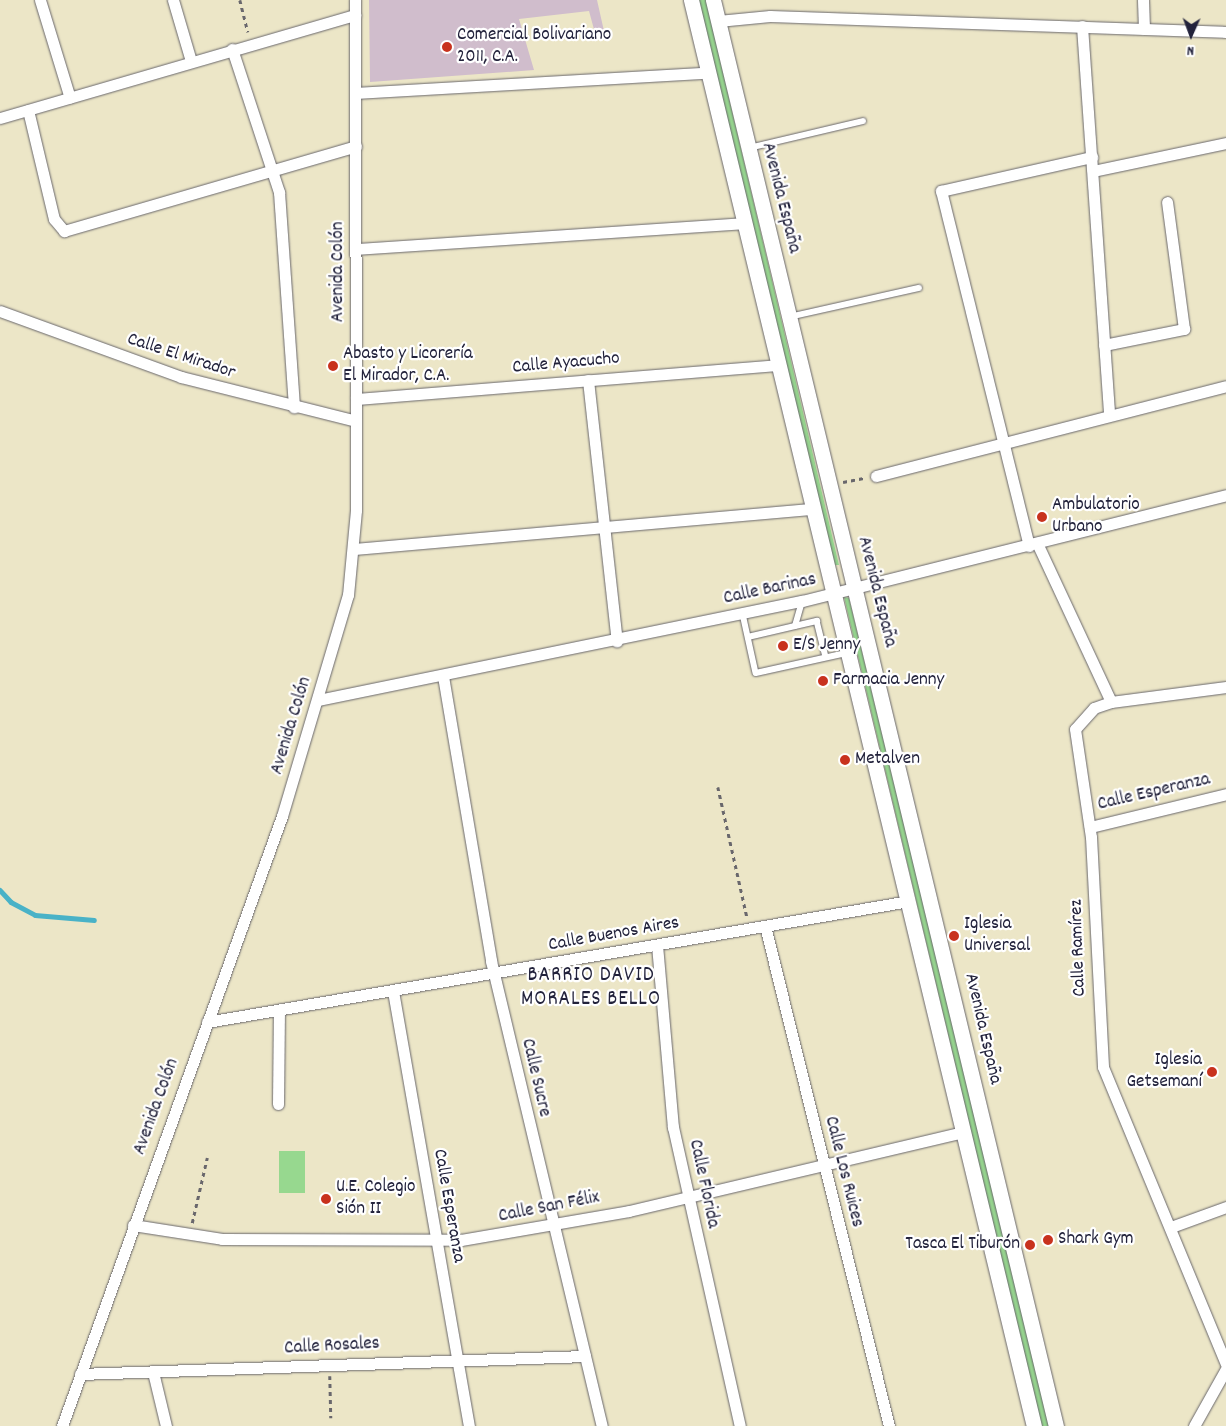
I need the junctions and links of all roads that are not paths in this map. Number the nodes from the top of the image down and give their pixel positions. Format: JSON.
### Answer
{"nodes":[{"id":1,"x":40,"y":0,"type":"edge"},
{"id":2,"x":172,"y":0,"type":"edge"},
{"id":3,"x":355,"y":0,"type":"edge"},
{"id":4,"x":691,"y":0,"type":"edge"},
{"id":5,"x":713,"y":0,"type":"edge"},
{"id":6,"x":1144,"y":0,"type":"edge"},
{"id":7,"x":355,"y":15,"type":"junction"},
{"id":8,"x":718,"y":21,"type":"junction"},
{"id":9,"x":1082,"y":26,"type":"junction"},
{"id":10,"x":1144,"y":29,"type":"junction"},
{"id":11,"x":1226,"y":32,"type":"edge"},
{"id":12,"x":232,"y":49,"type":"junction"},
{"id":13,"x":192,"y":61,"type":"junction"},
{"id":14,"x":708,"y":73,"type":"junction"},
{"id":15,"x":356,"y":93,"type":"junction"},
{"id":16,"x":70,"y":98,"type":"junction"},
{"id":17,"x":28,"y":110,"type":"junction"},
{"id":18,"x":0,"y":118,"type":"edge"},
{"id":19,"x":864,"y":121,"type":"dead end"},
{"id":20,"x":1226,"y":143,"type":"edge"},
{"id":21,"x":356,"y":146,"type":"junction"},
{"id":22,"x":748,"y":148,"type":"junction"},
{"id":23,"x":1092,"y":157,"type":"junction"},
{"id":24,"x":273,"y":170,"type":"junction"},
{"id":25,"x":1093,"y":171,"type":"junction"},
{"id":26,"x":1167,"y":202,"type":"dead end"},
{"id":27,"x":744,"y":223,"type":"junction"},
{"id":28,"x":356,"y":249,"type":"junction"},
{"id":29,"x":919,"y":288,"type":"dead end"},
{"id":30,"x":0,"y":311,"type":"edge"},
{"id":31,"x":788,"y":317,"type":"junction"},
{"id":32,"x":1104,"y":345,"type":"junction"},
{"id":33,"x":778,"y":365,"type":"junction"},
{"id":34,"x":588,"y":380,"type":"junction"},
{"id":35,"x":1226,"y":386,"type":"edge"},
{"id":36,"x":356,"y":399,"type":"junction"},
{"id":37,"x":294,"y":407,"type":"junction"},
{"id":38,"x":1109,"y":416,"type":"junction"},
{"id":39,"x":356,"y":421,"type":"junction"},
{"id":40,"x":1001,"y":443,"type":"junction"},
{"id":41,"x":876,"y":476,"type":"road end"},
{"id":42,"x":1226,"y":495,"type":"edge"},
{"id":43,"x":813,"y":509,"type":"junction"},
{"id":44,"x":604,"y":527,"type":"junction"},
{"id":45,"x":1033,"y":544,"type":"junction"},
{"id":46,"x":354,"y":549,"type":"junction"},
{"id":47,"x":854,"y":589,"type":"junction"},
{"id":48,"x":834,"y":594,"type":"junction"},
{"id":49,"x":802,"y":601,"type":"junction"},
{"id":50,"x":743,"y":614,"type":"junction"},
{"id":51,"x":795,"y":626,"type":"junction"},
{"id":52,"x":748,"y":637,"type":"junction"},
{"id":53,"x":616,"y":641,"type":"junction"},
{"id":54,"x":848,"y":652,"type":"junction"},
{"id":55,"x":826,"y":657,"type":"junction"},
{"id":56,"x":443,"y":676,"type":"junction"},
{"id":57,"x":1226,"y":687,"type":"edge"},
{"id":58,"x":318,"y":700,"type":"junction"},
{"id":59,"x":1111,"y":702,"type":"junction"},
{"id":60,"x":1226,"y":794,"type":"edge"},
{"id":61,"x":1090,"y":826,"type":"junction"},
{"id":62,"x":909,"y":901,"type":"junction"},
{"id":63,"x":765,"y":926,"type":"junction"},
{"id":64,"x":657,"y":945,"type":"junction"},
{"id":65,"x":494,"y":975,"type":"junction"},
{"id":66,"x":393,"y":992,"type":"junction"},
{"id":67,"x":279,"y":1010,"type":"junction"},
{"id":68,"x":207,"y":1022,"type":"junction"},
{"id":69,"x":278,"y":1104,"type":"dead end"},
{"id":70,"x":964,"y":1132,"type":"junction"},
{"id":71,"x":823,"y":1166,"type":"junction"},
{"id":72,"x":688,"y":1197,"type":"junction"},
{"id":73,"x":1226,"y":1206,"type":"edge"},
{"id":74,"x":133,"y":1225,"type":"junction"},
{"id":75,"x":554,"y":1226,"type":"junction"},
{"id":76,"x":1171,"y":1228,"type":"junction"},
{"id":77,"x":436,"y":1241,"type":"junction"},
{"id":78,"x":586,"y":1356,"type":"junction"},
{"id":79,"x":457,"y":1360,"type":"junction"},
{"id":80,"x":1226,"y":1364,"type":"edge"},
{"id":81,"x":1226,"y":1368,"type":"edge"},
{"id":82,"x":152,"y":1372,"type":"junction"},
{"id":83,"x":80,"y":1374,"type":"junction"},
{"id":84,"x":62,"y":1426,"type":"edge"},
{"id":85,"x":166,"y":1426,"type":"edge"},
{"id":86,"x":469,"y":1426,"type":"edge"},
{"id":87,"x":602,"y":1426,"type":"edge"},
{"id":88,"x":740,"y":1426,"type":"edge"},
{"id":89,"x":889,"y":1426,"type":"edge"},
{"id":90,"x":1034,"y":1426,"type":"edge"},
{"id":91,"x":1056,"y":1426,"type":"edge"},
{"id":92,"x":1194,"y":1426,"type":"edge"}],
"edges":[{"from":1,"to":16,"type":"street"},
{"from":2,"to":13,"type":"street"},
{"from":3,"to":7,"type":"street","name":"Avenida Colón"},
{"from":4,"to":14,"type":"main road"},
{"from":5,"to":8,"type":"main road","name":"Avenida España"},
{"from":6,"to":10,"type":"street"},
{"from":7,"to":12,"type":"street"},
{"from":7,"to":15,"type":"street","name":"Avenida Colón"},
{"from":8,"to":9,"type":"street"},
{"from":8,"to":22,"type":"main road","name":"Avenida España"},
{"from":9,"to":10,"type":"street"},
{"from":9,"to":23,"type":"street"},
{"from":10,"to":11,"type":"street"},
{"from":12,"to":13,"type":"street"},
{"from":12,"to":24,"type":"street"},
{"from":13,"to":16,"type":"street"},
{"from":14,"to":15,"type":"street"},
{"from":14,"to":27,"type":"main road"},
{"from":15,"to":21,"type":"street","name":"Avenida Colón"},
{"from":16,"to":17,"type":"street"},
{"from":17,"to":18,"type":"street"},
{"from":17,"to":24,"type":"street"},
{"from":19,"to":22,"type":"lane"},
{"from":20,"to":25,"type":"street"},
{"from":21,"to":24,"type":"street"},
{"from":21,"to":28,"type":"street","name":"Avenida Colón"},
{"from":22,"to":31,"type":"main road","name":"Avenida España"},
{"from":23,"to":25,"type":"street"},
{"from":23,"to":40,"type":"street"},
{"from":24,"to":37,"type":"street"},
{"from":25,"to":32,"type":"street"},
{"from":26,"to":32,"type":"street"},
{"from":27,"to":28,"type":"street"},
{"from":27,"to":33,"type":"main road"},
{"from":28,"to":36,"type":"street","name":"Avenida Colón"},
{"from":29,"to":31,"type":"lane"},
{"from":30,"to":37,"type":"street","name":"Calle El Mirador"},
{"from":31,"to":47,"type":"main road","name":"Avenida España"},
{"from":32,"to":38,"type":"street"},
{"from":33,"to":34,"type":"street","name":"Calle Ayacucho"},
{"from":33,"to":43,"type":"main road"},
{"from":34,"to":36,"type":"street","name":"Calle Ayacucho"},
{"from":34,"to":44,"type":"street"},
{"from":35,"to":38,"type":"street"},
{"from":36,"to":39,"type":"street","name":"Avenida Colón"},
{"from":37,"to":39,"type":"street","name":"Calle El Mirador"},
{"from":38,"to":40,"type":"street"},
{"from":39,"to":46,"type":"street","name":"Avenida Colón"},
{"from":40,"to":41,"type":"street"},
{"from":40,"to":45,"type":"street"},
{"from":42,"to":45,"type":"street","name":"Calle Barinas"},
{"from":43,"to":44,"type":"street"},
{"from":43,"to":48,"type":"main road"},
{"from":44,"to":46,"type":"street"},
{"from":44,"to":53,"type":"street"},
{"from":45,"to":47,"type":"street","name":"Calle Barinas"},
{"from":45,"to":59,"type":"street"},
{"from":46,"to":58,"type":"street","name":"Avenida Colón"},
{"from":47,"to":48,"type":"street","name":"Calle Barinas"},
{"from":47,"to":91,"type":"main road","name":"Avenida España"},
{"from":48,"to":49,"type":"street","name":"Calle Barinas"},
{"from":48,"to":54,"type":"main road"},
{"from":49,"to":50,"type":"street","name":"Calle Barinas"},
{"from":49,"to":51,"type":"lane"},
{"from":50,"to":52,"type":"lane"},
{"from":50,"to":53,"type":"street","name":"Calle Barinas"},
{"from":51,"to":52,"type":"lane"},
{"from":51,"to":55,"type":"lane"},
{"from":52,"to":55,"type":"lane"},
{"from":53,"to":56,"type":"street","name":"Calle Barinas"},
{"from":54,"to":55,"type":"lane"},
{"from":54,"to":62,"type":"main road"},
{"from":56,"to":58,"type":"street","name":"Calle Barinas"},
{"from":56,"to":65,"type":"street","name":"Calle Sucre"},
{"from":57,"to":59,"type":"street"},
{"from":58,"to":68,"type":"street","name":"Avenida Colón"},
{"from":59,"to":61,"type":"street","name":"Calle Ramírez"},
{"from":60,"to":61,"type":"street","name":"Calle Esperanza"},
{"from":61,"to":76,"type":"street","name":"Calle Ramírez"},
{"from":62,"to":63,"type":"street","name":"Calle Buenos Aires"},
{"from":62,"to":70,"type":"main road"},
{"from":63,"to":64,"type":"street","name":"Calle Buenos Aires"},
{"from":63,"to":71,"type":"street","name":"Calle Los Ruices"},
{"from":64,"to":65,"type":"street","name":"Calle Buenos Aires"},
{"from":64,"to":72,"type":"street","name":"Calle Florida"},
{"from":65,"to":66,"type":"street","name":"Calle Buenos Aires"},
{"from":65,"to":75,"type":"street","name":"Calle Sucre"},
{"from":66,"to":67,"type":"street","name":"Calle Buenos Aires"},
{"from":66,"to":77,"type":"street","name":"Calle Esperanza"},
{"from":67,"to":68,"type":"street","name":"Calle Buenos Aires"},
{"from":67,"to":69,"type":"street"},
{"from":68,"to":74,"type":"street","name":"Avenida Colón"},
{"from":70,"to":71,"type":"street","name":"Calle San Félix"},
{"from":70,"to":90,"type":"main road"},
{"from":71,"to":72,"type":"street","name":"Calle San Félix"},
{"from":71,"to":89,"type":"street","name":"Calle Los Ruices"},
{"from":72,"to":75,"type":"street","name":"Calle San Félix"},
{"from":72,"to":88,"type":"street","name":"Calle Florida"},
{"from":73,"to":76,"type":"street"},
{"from":74,"to":77,"type":"street","name":"Calle San Félix"},
{"from":74,"to":83,"type":"street","name":"Avenida Colón"},
{"from":75,"to":77,"type":"street","name":"Calle San Félix"},
{"from":75,"to":78,"type":"street","name":"Calle Sucre"},
{"from":76,"to":80,"type":"street","name":"Calle Ramírez"},
{"from":77,"to":79,"type":"street","name":"Calle Esperanza"},
{"from":78,"to":79,"type":"street","name":"Calle Rosales"},
{"from":78,"to":87,"type":"street","name":"Calle Sucre"},
{"from":79,"to":82,"type":"street","name":"Calle Rosales"},
{"from":79,"to":86,"type":"street","name":"Calle Esperanza"},
{"from":81,"to":92,"type":"street"},
{"from":82,"to":83,"type":"street","name":"Calle Rosales"},
{"from":82,"to":85,"type":"street"},
{"from":83,"to":84,"type":"street","name":"Avenida Colón"}]}
